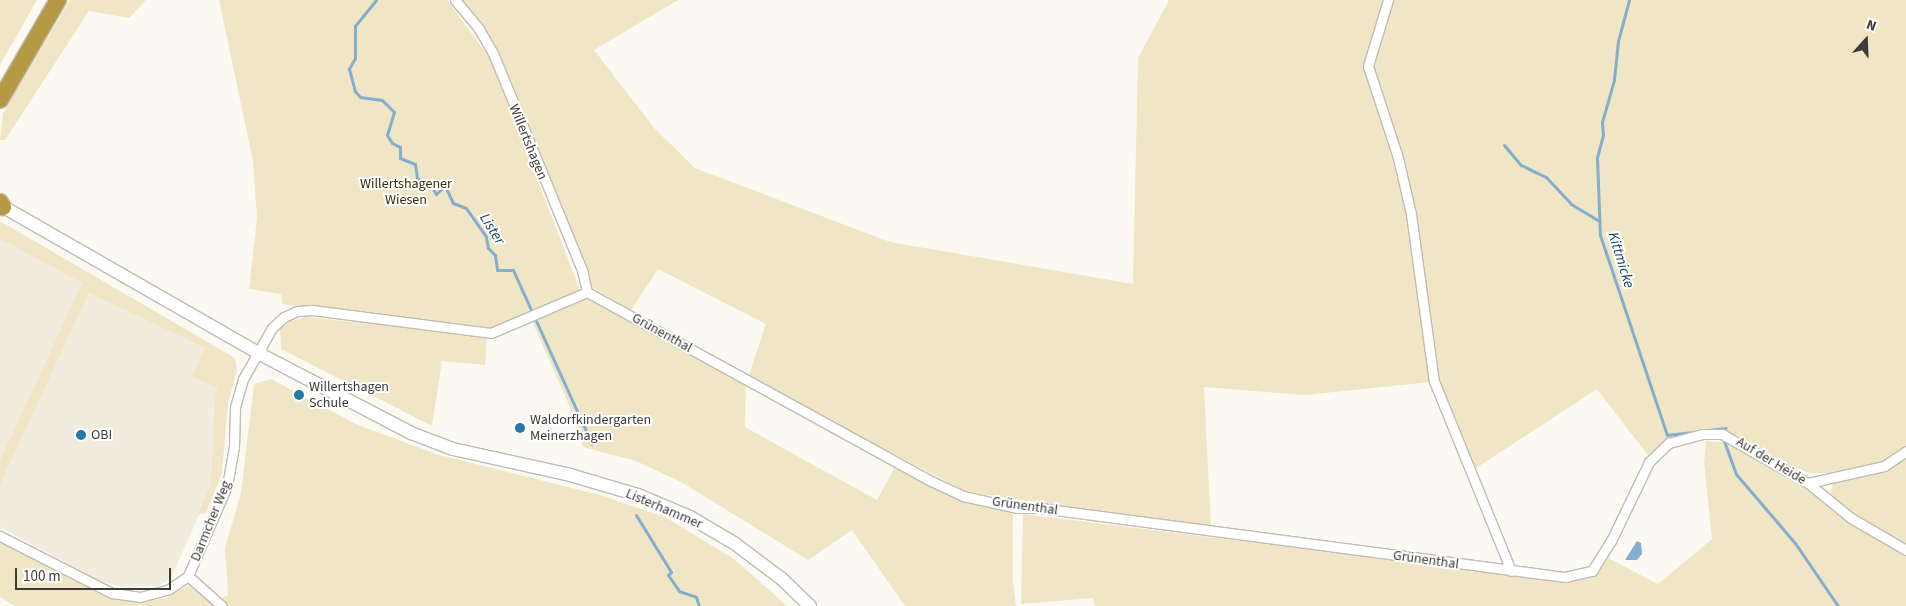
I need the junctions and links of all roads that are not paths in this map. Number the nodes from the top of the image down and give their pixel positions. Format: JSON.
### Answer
{"nodes":[{"id":1,"x":52,"y":0,"type":"edge"},
{"id":2,"x":58,"y":0,"type":"edge"},
{"id":3,"x":455,"y":0,"type":"edge"},
{"id":4,"x":1388,"y":0,"type":"edge"},
{"id":5,"x":0,"y":85,"type":"edge"},
{"id":6,"x":0,"y":100,"type":"edge"},
{"id":7,"x":1,"y":205,"type":"edge"},
{"id":8,"x":587,"y":292,"type":"junction"},
{"id":9,"x":258,"y":352,"type":"junction"},
{"id":10,"x":1906,"y":451,"type":"edge"},
{"id":11,"x":1808,"y":483,"type":"junction"},
{"id":12,"x":0,"y":536,"type":"edge"},
{"id":13,"x":1906,"y":550,"type":"edge"},
{"id":14,"x":1512,"y":571,"type":"junction"},
{"id":15,"x":188,"y":576,"type":"junction"},
{"id":16,"x":222,"y":606,"type":"edge"},
{"id":17,"x":810,"y":606,"type":"edge"}],
"edges":[{"from":1,"to":5,"type":"highway"},
{"from":2,"to":6,"type":"highway"},
{"from":3,"to":8,"type":"street","name":"Willertshagen"},
{"from":4,"to":14,"type":"street"},
{"from":7,"to":9,"type":"main road","name":"Listerhammer"},
{"from":8,"to":9,"type":"street","name":"Darmcher Weg"},
{"from":8,"to":14,"type":"street","name":"Grünenthal"},
{"from":9,"to":15,"type":"street","name":"Darmcher Weg"},
{"from":9,"to":17,"type":"main road","name":"Listerhammer"},
{"from":10,"to":11,"type":"street"},
{"from":11,"to":13,"type":"street","name":"Auf der Heide"},
{"from":11,"to":14,"type":"street","name":"Auf der Heide"},
{"from":12,"to":15,"type":"street","name":"Darmcher Weg"},
{"from":15,"to":16,"type":"street"}]}
